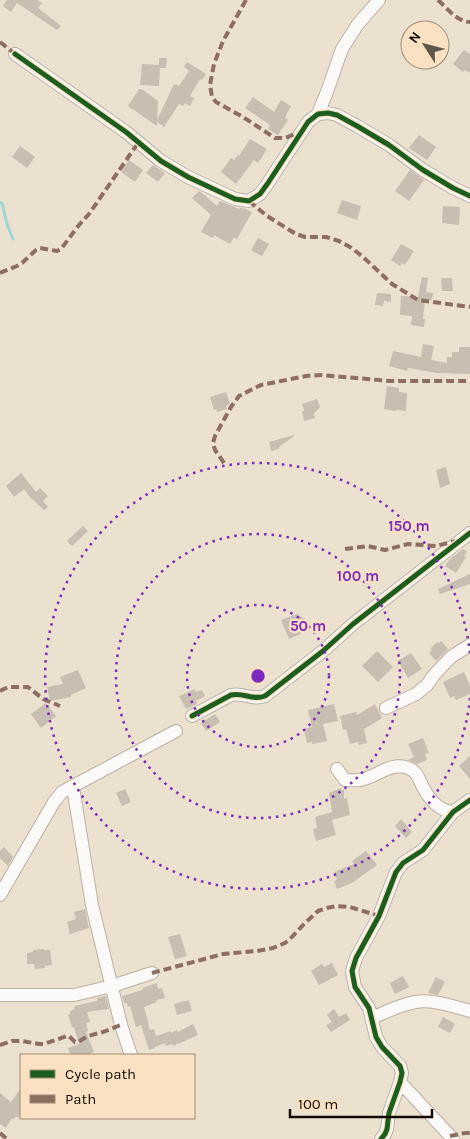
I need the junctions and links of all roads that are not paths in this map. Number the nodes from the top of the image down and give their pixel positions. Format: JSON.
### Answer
{"nodes":[{"id":1,"x":379,"y":0,"type":"edge"},
{"id":2,"x":16,"y":54,"type":"dead end"},
{"id":3,"x":318,"y":114,"type":"junction"},
{"id":4,"x":470,"y":196,"type":"edge"},
{"id":5,"x":470,"y":533,"type":"edge"},
{"id":6,"x":470,"y":645,"type":"edge"},
{"id":7,"x":386,"y":708,"type":"dead end"},
{"id":8,"x":192,"y":716,"type":"dead end"},
{"id":9,"x":176,"y":731,"type":"dead end"},
{"id":10,"x":337,"y":769,"type":"dead end"},
{"id":11,"x":73,"y":787,"type":"junction"},
{"id":12,"x":470,"y":800,"type":"edge"},
{"id":13,"x":453,"y":812,"type":"junction"},
{"id":14,"x":0,"y":895,"type":"edge"},
{"id":15,"x":152,"y":973,"type":"dead end"},
{"id":16,"x":112,"y":986,"type":"junction"},
{"id":17,"x":0,"y":995,"type":"edge"},
{"id":18,"x":470,"y":1011,"type":"edge"},
{"id":19,"x":372,"y":1018,"type":"junction"},
{"id":20,"x":131,"y":1054,"type":"edge"},
{"id":21,"x":400,"y":1082,"type":"junction"},
{"id":22,"x":380,"y":1139,"type":"edge"},
{"id":23,"x":453,"y":1139,"type":"edge"}],
"edges":[{"from":1,"to":3,"type":"street"},
{"from":2,"to":3,"type":"street"},
{"from":3,"to":4,"type":"street"},
{"from":5,"to":8,"type":"street"},
{"from":6,"to":7,"type":"street"},
{"from":9,"to":11,"type":"street"},
{"from":10,"to":13,"type":"street"},
{"from":11,"to":14,"type":"street"},
{"from":11,"to":16,"type":"street"},
{"from":12,"to":13,"type":"street"},
{"from":13,"to":19,"type":"street"},
{"from":15,"to":16,"type":"street"},
{"from":16,"to":17,"type":"street"},
{"from":16,"to":20,"type":"street"},
{"from":18,"to":19,"type":"street"},
{"from":19,"to":21,"type":"street"},
{"from":21,"to":22,"type":"street"},
{"from":21,"to":23,"type":"street"}]}
